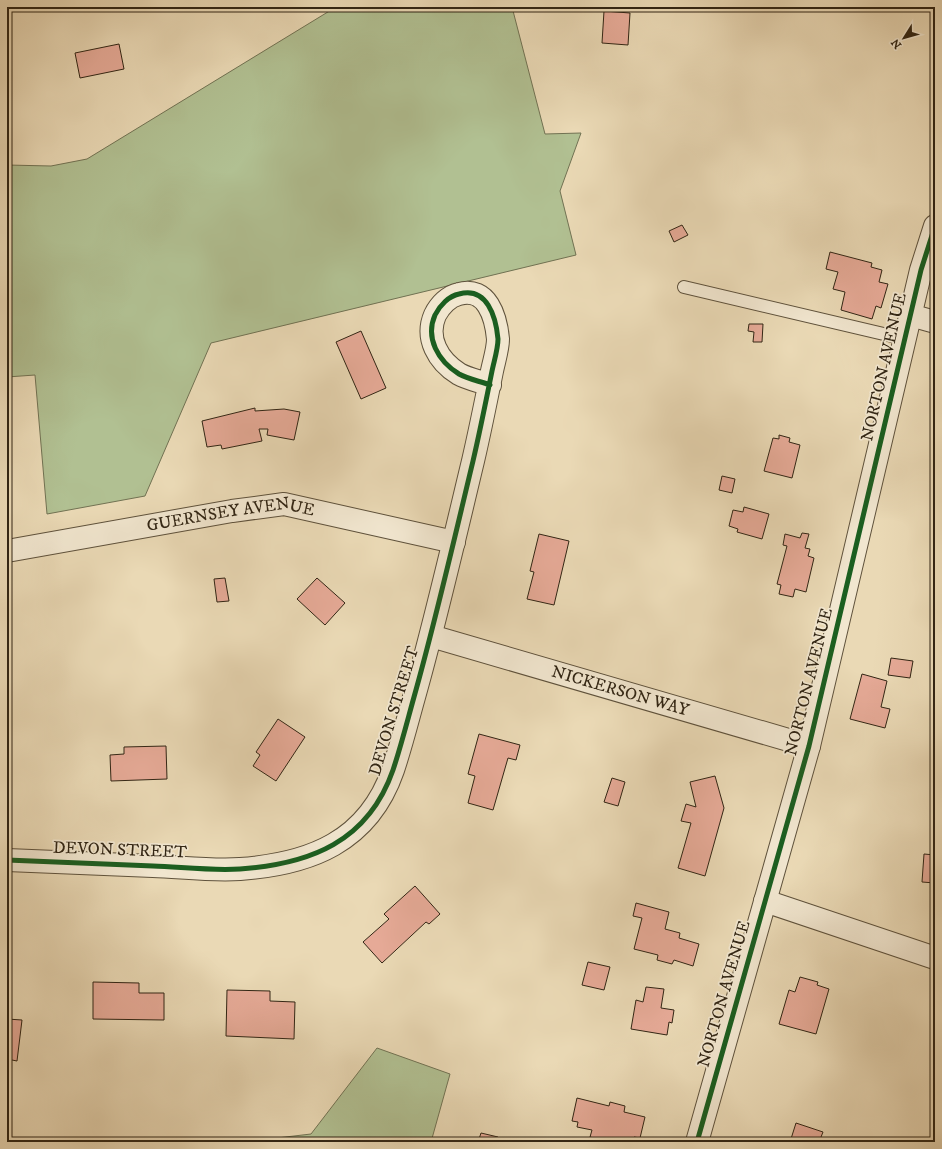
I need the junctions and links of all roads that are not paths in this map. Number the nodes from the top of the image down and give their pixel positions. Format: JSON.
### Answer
{"nodes":[{"id":1,"x":935,"y":226,"type":"edge"},
{"id":2,"x":684,"y":288,"type":"dead end"},
{"id":3,"x":910,"y":315,"type":"junction"},
{"id":4,"x":935,"y":322,"type":"edge"},
{"id":5,"x":905,"y":340,"type":"junction"},
{"id":6,"x":490,"y":384,"type":"dead end"},
{"id":7,"x":454,"y":542,"type":"junction"},
{"id":8,"x":7,"y":551,"type":"edge"},
{"id":9,"x":431,"y":636,"type":"junction"},
{"id":10,"x":809,"y":746,"type":"junction"},
{"id":11,"x":7,"y":860,"type":"edge"},
{"id":12,"x":765,"y":901,"type":"junction"},
{"id":13,"x":935,"y":958,"type":"edge"},
{"id":14,"x":697,"y":1142,"type":"edge"}],
"edges":[{"from":1,"to":3,"type":"street","name":"NORTON AVENUE"},
{"from":2,"to":5,"type":"lane"},
{"from":3,"to":4,"type":"street"},
{"from":3,"to":5,"type":"street","name":"NORTON AVENUE"},
{"from":5,"to":10,"type":"street","name":"NORTON AVENUE"},
{"from":6,"to":7,"type":"street","name":"DEVON STREET"},
{"from":7,"to":8,"type":"street","name":"GUERNSEY AVENUE"},
{"from":7,"to":9,"type":"street","name":"DEVON STREET"},
{"from":9,"to":10,"type":"street","name":"NICKERSON WAY"},
{"from":9,"to":11,"type":"street","name":"DEVON STREET"},
{"from":10,"to":12,"type":"street","name":"NORTON AVENUE"},
{"from":12,"to":13,"type":"street"},
{"from":12,"to":14,"type":"street","name":"NORTON AVENUE"}]}
